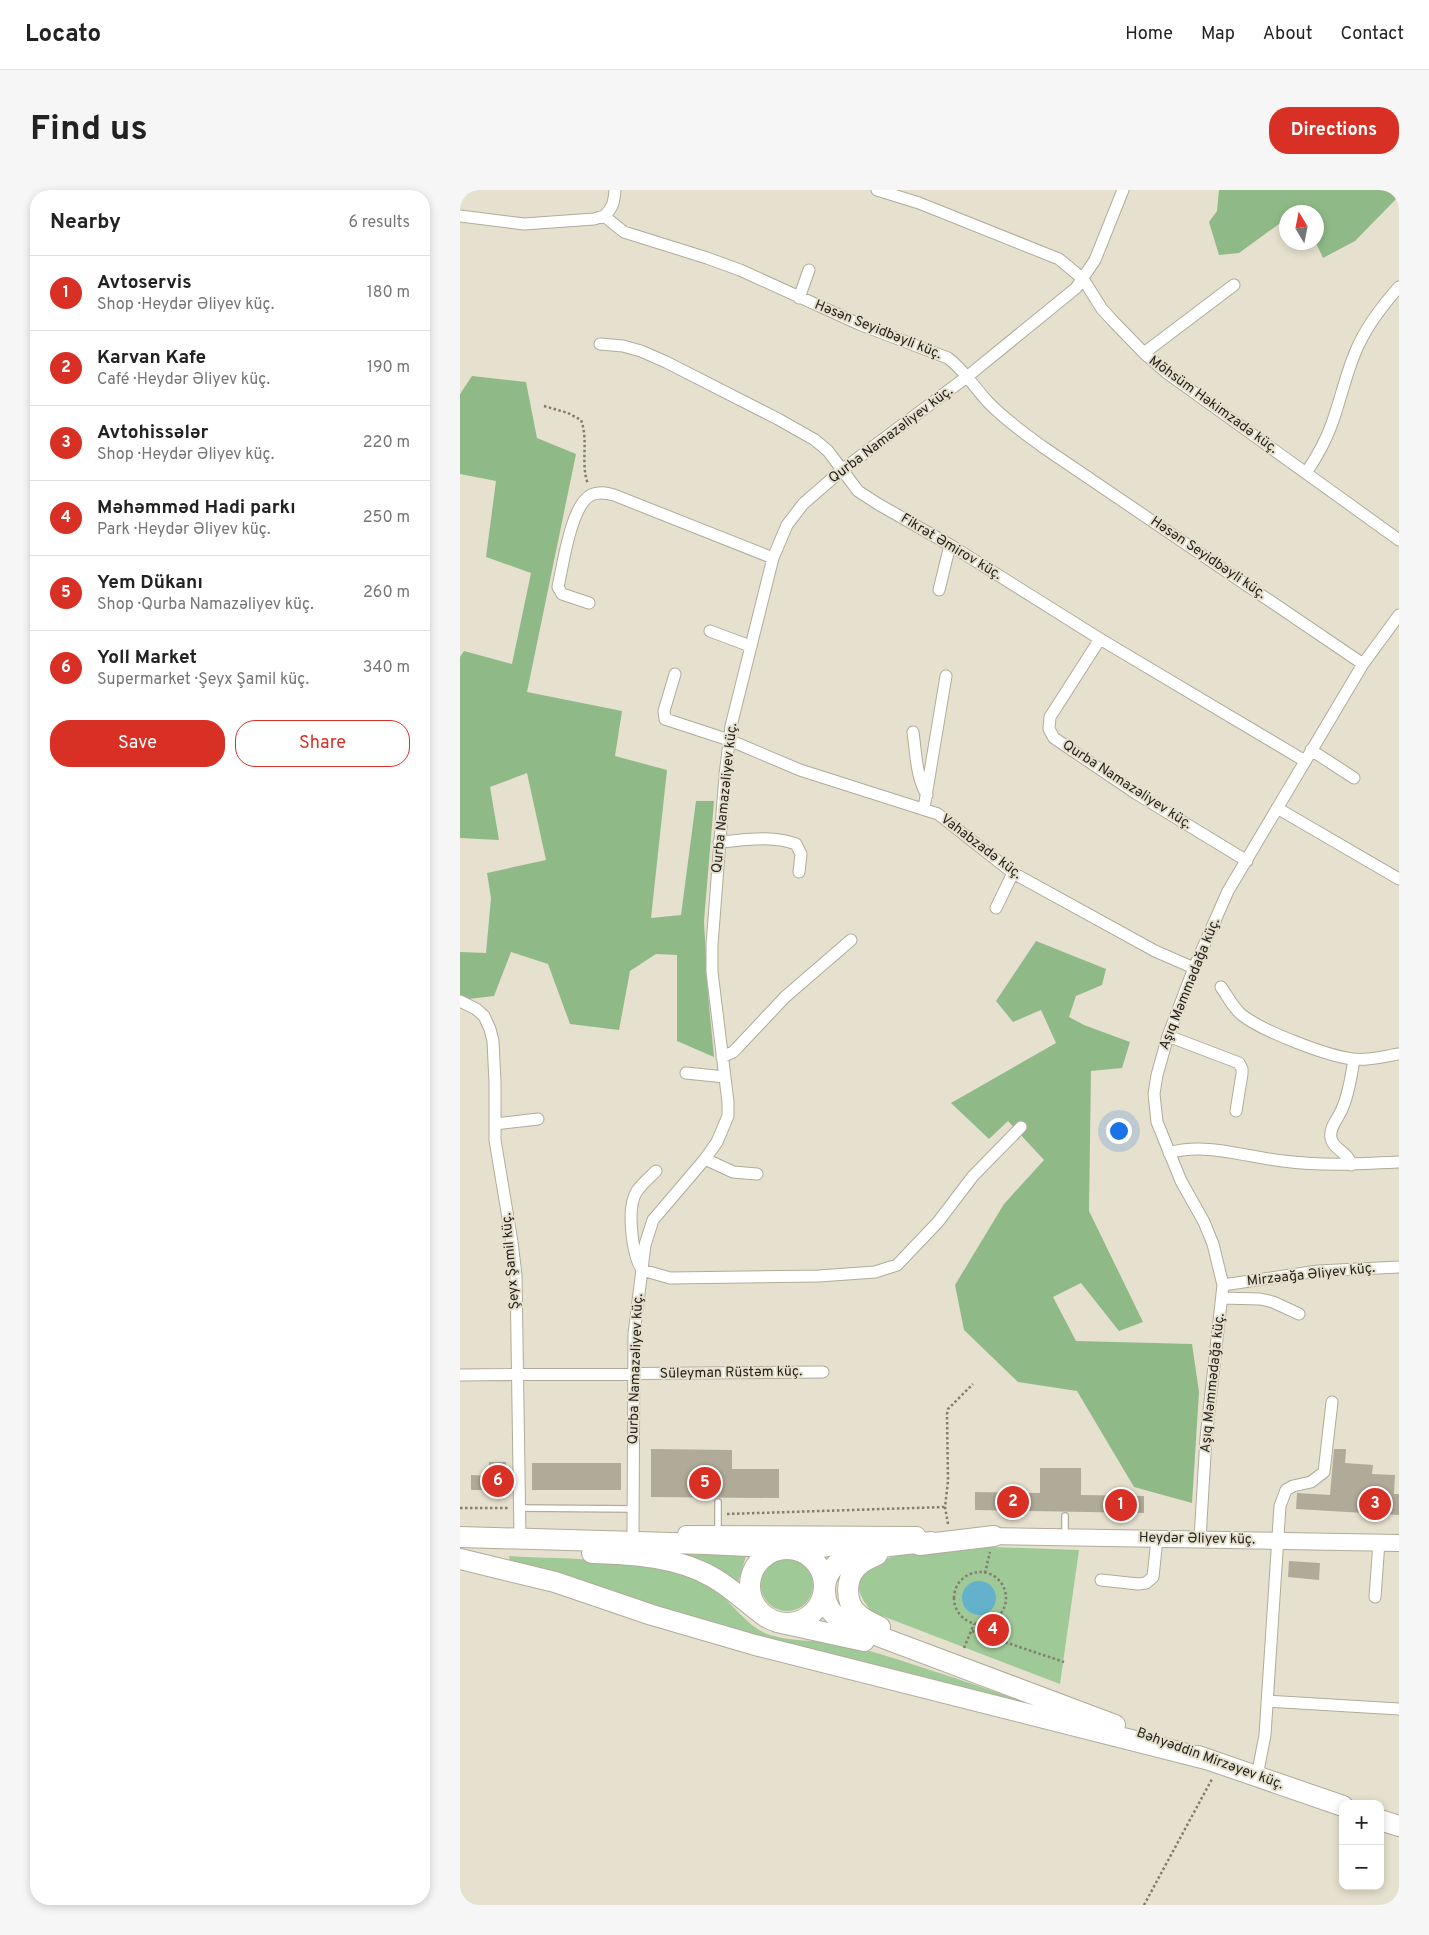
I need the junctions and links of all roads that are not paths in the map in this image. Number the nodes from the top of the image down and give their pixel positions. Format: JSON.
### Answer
{"nodes":[{"id":1,"x":615,"y":190,"type":"edge"},
{"id":2,"x":877,"y":190,"type":"edge"},
{"id":3,"x":1123,"y":190,"type":"edge"},
{"id":4,"x":460,"y":216,"type":"edge"},
{"id":5,"x":604,"y":216,"type":"junction"},
{"id":6,"x":809,"y":270,"type":"dead end"},
{"id":7,"x":1083,"y":279,"type":"junction"},
{"id":8,"x":1234,"y":285,"type":"dead end"},
{"id":9,"x":1399,"y":287,"type":"edge"},
{"id":10,"x":799,"y":298,"type":"junction"},
{"id":11,"x":600,"y":344,"type":"dead end"},
{"id":12,"x":1144,"y":353,"type":"junction"},
{"id":13,"x":968,"y":376,"type":"junction"},
{"id":14,"x":842,"y":470,"type":"junction"},
{"id":15,"x":1306,"y":473,"type":"junction"},
{"id":16,"x":1399,"y":540,"type":"edge"},
{"id":17,"x":950,"y":546,"type":"junction"},
{"id":18,"x":773,"y":558,"type":"junction"},
{"id":19,"x":939,"y":590,"type":"dead end"},
{"id":20,"x":589,"y":603,"type":"dead end"},
{"id":21,"x":1399,"y":615,"type":"edge"},
{"id":22,"x":710,"y":631,"type":"dead end"},
{"id":23,"x":1100,"y":639,"type":"junction"},
{"id":24,"x":750,"y":646,"type":"junction"},
{"id":25,"x":1363,"y":664,"type":"junction"},
{"id":26,"x":675,"y":674,"type":"dead end"},
{"id":27,"x":946,"y":676,"type":"dead end"},
{"id":28,"x":913,"y":732,"type":"dead end"},
{"id":29,"x":728,"y":740,"type":"junction"},
{"id":30,"x":1311,"y":750,"type":"junction"},
{"id":31,"x":1304,"y":761,"type":"junction"},
{"id":32,"x":1354,"y":778,"type":"dead end"},
{"id":33,"x":927,"y":795,"type":"junction"},
{"id":34,"x":924,"y":808,"type":"junction"},
{"id":35,"x":1277,"y":808,"type":"junction"},
{"id":36,"x":719,"y":842,"type":"junction"},
{"id":37,"x":1247,"y":862,"type":"junction"},
{"id":38,"x":799,"y":872,"type":"dead end"},
{"id":39,"x":1013,"y":874,"type":"junction"},
{"id":40,"x":1399,"y":879,"type":"edge"},
{"id":41,"x":996,"y":908,"type":"dead end"},
{"id":42,"x":851,"y":940,"type":"dead end"},
{"id":43,"x":1194,"y":968,"type":"junction"},
{"id":44,"x":1221,"y":986,"type":"dead end"},
{"id":45,"x":460,"y":1001,"type":"edge"},
{"id":46,"x":1168,"y":1036,"type":"junction"},
{"id":47,"x":1399,"y":1054,"type":"edge"},
{"id":48,"x":722,"y":1057,"type":"junction"},
{"id":49,"x":1354,"y":1060,"type":"junction"},
{"id":50,"x":686,"y":1072,"type":"dead end"},
{"id":51,"x":725,"y":1077,"type":"junction"},
{"id":52,"x":1236,"y":1111,"type":"dead end"},
{"id":53,"x":538,"y":1119,"type":"dead end"},
{"id":54,"x":495,"y":1124,"type":"junction"},
{"id":55,"x":1021,"y":1127,"type":"dead end"},
{"id":56,"x":1168,"y":1152,"type":"junction"},
{"id":57,"x":705,"y":1159,"type":"junction"},
{"id":58,"x":1399,"y":1162,"type":"edge"},
{"id":59,"x":1351,"y":1164,"type":"junction"},
{"id":60,"x":656,"y":1171,"type":"dead end"},
{"id":61,"x":757,"y":1174,"type":"dead end"},
{"id":62,"x":1399,"y":1267,"type":"edge"},
{"id":63,"x":642,"y":1270,"type":"junction"},
{"id":64,"x":1223,"y":1285,"type":"junction"},
{"id":65,"x":1222,"y":1298,"type":"junction"},
{"id":66,"x":1299,"y":1314,"type":"dead end"},
{"id":67,"x":823,"y":1372,"type":"dead end"},
{"id":68,"x":633,"y":1374,"type":"junction"},
{"id":69,"x":460,"y":1375,"type":"edge"},
{"id":70,"x":517,"y":1375,"type":"junction"},
{"id":71,"x":1332,"y":1402,"type":"dead end"},
{"id":72,"x":718,"y":1502,"type":"dead end"},
{"id":73,"x":520,"y":1508,"type":"junction"},
{"id":74,"x":634,"y":1509,"type":"junction"},
{"id":75,"x":1065,"y":1516,"type":"dead end"},
{"id":76,"x":718,"y":1534,"type":"junction"},
{"id":77,"x":633,"y":1535,"type":"junction"},
{"id":78,"x":911,"y":1535,"type":"junction"},
{"id":79,"x":460,"y":1536,"type":"edge"},
{"id":80,"x":994,"y":1536,"type":"joint"},
{"id":81,"x":520,"y":1537,"type":"junction"},
{"id":82,"x":1065,"y":1537,"type":"junction"},
{"id":83,"x":940,"y":1539,"type":"junction"},
{"id":84,"x":1157,"y":1539,"type":"junction"},
{"id":85,"x":1200,"y":1539,"type":"junction"},
{"id":86,"x":1277,"y":1540,"type":"junction"},
{"id":87,"x":1379,"y":1542,"type":"junction"},
{"id":88,"x":1399,"y":1543,"type":"edge"},
{"id":89,"x":460,"y":1547,"type":"edge"},
{"id":90,"x":791,"y":1548,"type":"junction"},
{"id":91,"x":460,"y":1559,"type":"edge"},
{"id":92,"x":1100,"y":1580,"type":"dead end"},
{"id":93,"x":824,"y":1588,"type":"junction"},
{"id":94,"x":1375,"y":1597,"type":"dead end"},
{"id":95,"x":772,"y":1620,"type":"junction"},
{"id":96,"x":1267,"y":1701,"type":"junction"},
{"id":97,"x":1399,"y":1709,"type":"edge"},
{"id":98,"x":1077,"y":1711,"type":"junction"},
{"id":99,"x":1215,"y":1762,"type":"junction"},
{"id":100,"x":1257,"y":1776,"type":"junction"},
{"id":101,"x":1339,"y":1805,"type":"edge"},
{"id":102,"x":1384,"y":1821,"type":"edge"},
{"id":103,"x":1399,"y":1826,"type":"edge"}],
"edges":[{"from":1,"to":5,"type":"street"},
{"from":2,"to":7,"type":"street","name":"Möhsüm Həkimzadə küç."},
{"from":3,"to":7,"type":"street","name":"Qurba Namazəliyev küç."},
{"from":4,"to":5,"type":"street"},
{"from":5,"to":10,"type":"street","name":"Həsən Seyidbəyli küç."},
{"from":6,"to":10,"type":"street"},
{"from":7,"to":12,"type":"street","name":"Möhsüm Həkimzadə küç."},
{"from":7,"to":13,"type":"street","name":"Qurba Namazəliyev küç."},
{"from":8,"to":12,"type":"street"},
{"from":9,"to":15,"type":"street"},
{"from":10,"to":13,"type":"street","name":"Həsən Seyidbəyli küç."},
{"from":11,"to":14,"type":"street","name":"Fikrət Əmirov küç."},
{"from":12,"to":15,"type":"street","name":"Möhsüm Həkimzadə küç."},
{"from":13,"to":14,"type":"street","name":"Qurba Namazəliyev küç."},
{"from":13,"to":25,"type":"street","name":"Həsən Seyidbəyli küç."},
{"from":14,"to":17,"type":"street","name":"Fikrət Əmirov küç."},
{"from":14,"to":18,"type":"street","name":"Qurba Namazəliyev küç."},
{"from":15,"to":16,"type":"street","name":"Möhsüm Həkimzadə küç."},
{"from":17,"to":19,"type":"street"},
{"from":17,"to":23,"type":"street","name":"Fikrət Əmirov küç."},
{"from":18,"to":20,"type":"street"},
{"from":18,"to":24,"type":"street","name":"Qurba Namazəliyev küç."},
{"from":21,"to":25,"type":"street","name":"Aşıq Məmmədağa küç."},
{"from":22,"to":24,"type":"street"},
{"from":23,"to":31,"type":"street","name":"Fikrət Əmirov küç."},
{"from":23,"to":37,"type":"street","name":"Qurba Namazəliyev küç."},
{"from":24,"to":29,"type":"street","name":"Qurba Namazəliyev küç."},
{"from":25,"to":30,"type":"street","name":"Aşıq Məmmədağa küç."},
{"from":26,"to":29,"type":"street","name":"Vahabzadə küç."},
{"from":27,"to":33,"type":"street"},
{"from":28,"to":33,"type":"street"},
{"from":29,"to":34,"type":"street","name":"Vahabzadə küç."},
{"from":29,"to":36,"type":"street","name":"Qurba Namazəliyev küç."},
{"from":30,"to":31,"type":"street","name":"Aşıq Məmmədağa küç."},
{"from":30,"to":32,"type":"street"},
{"from":31,"to":35,"type":"street","name":"Aşıq Məmmədağa küç."},
{"from":33,"to":34,"type":"street"},
{"from":34,"to":39,"type":"street","name":"Vahabzadə küç."},
{"from":35,"to":37,"type":"street","name":"Aşıq Məmmədağa küç."},
{"from":35,"to":40,"type":"street"},
{"from":36,"to":38,"type":"street"},
{"from":36,"to":48,"type":"street","name":"Qurba Namazəliyev küç."},
{"from":37,"to":43,"type":"street","name":"Aşıq Məmmədağa küç."},
{"from":39,"to":41,"type":"street"},
{"from":39,"to":43,"type":"street","name":"Vahabzadə küç."},
{"from":42,"to":48,"type":"street"},
{"from":43,"to":46,"type":"street","name":"Aşıq Məmmədağa küç."},
{"from":44,"to":49,"type":"street"},
{"from":45,"to":54,"type":"street","name":"Şeyx Şamil küç."},
{"from":46,"to":52,"type":"street"},
{"from":46,"to":56,"type":"street","name":"Aşıq Məmmədağa küç."},
{"from":47,"to":49,"type":"street"},
{"from":48,"to":51,"type":"street","name":"Qurba Namazəliyev küç."},
{"from":49,"to":59,"type":"street"},
{"from":50,"to":51,"type":"street"},
{"from":51,"to":57,"type":"street","name":"Qurba Namazəliyev küç."},
{"from":53,"to":54,"type":"street"},
{"from":54,"to":70,"type":"street","name":"Şeyx Şamil küç."},
{"from":55,"to":63,"type":"street"},
{"from":56,"to":59,"type":"street"},
{"from":56,"to":64,"type":"street","name":"Aşıq Məmmədağa küç."},
{"from":57,"to":61,"type":"street"},
{"from":57,"to":63,"type":"street","name":"Qurba Namazəliyev küç."},
{"from":58,"to":59,"type":"street"},
{"from":60,"to":63,"type":"street"},
{"from":62,"to":64,"type":"street","name":"Mirzəağa Əliyev küç."},
{"from":63,"to":68,"type":"street","name":"Qurba Namazəliyev küç."},
{"from":64,"to":65,"type":"street","name":"Aşıq Məmmədağa küç."},
{"from":65,"to":66,"type":"street"},
{"from":65,"to":85,"type":"street","name":"Aşıq Məmmədağa küç."},
{"from":67,"to":68,"type":"street","name":"Süleyman Rüstəm küç."},
{"from":68,"to":70,"type":"street","name":"Süleyman Rüstəm küç."},
{"from":68,"to":74,"type":"street","name":"Qurba Namazəliyev küç."},
{"from":69,"to":70,"type":"street","name":"Süleyman Rüstəm küç."},
{"from":70,"to":73,"type":"street","name":"Şeyx Şamil küç."},
{"from":71,"to":86,"type":"street"},
{"from":72,"to":76,"type":"lane"},
{"from":73,"to":74,"type":"lane"},
{"from":73,"to":81,"type":"street","name":"Şeyx Şamil küç."},
{"from":74,"to":77,"type":"street","name":"Qurba Namazəliyev küç."},
{"from":75,"to":82,"type":"lane"},
{"from":76,"to":77,"type":"main road"},
{"from":76,"to":78,"type":"main road"},
{"from":77,"to":81,"type":"main road"},
{"from":78,"to":83,"type":"main road"},
{"from":78,"to":90,"type":"main road"},
{"from":79,"to":81,"type":"highway"},
{"from":80,"to":82,"type":"main road","name":"Heydər Əliyev küç."},
{"from":80,"to":83,"type":"highway"},
{"from":81,"to":90,"type":"highway"},
{"from":82,"to":84,"type":"main road","name":"Heydər Əliyev küç."},
{"from":83,"to":93,"type":"highway"},
{"from":83,"to":98,"type":"highway"},
{"from":84,"to":85,"type":"main road","name":"Heydər Əliyev küç."},
{"from":84,"to":92,"type":"street"},
{"from":85,"to":86,"type":"main road","name":"Heydər Əliyev küç."},
{"from":86,"to":87,"type":"main road","name":"Heydər Əliyev küç."},
{"from":86,"to":96,"type":"street"},
{"from":87,"to":88,"type":"main road","name":"Heydər Əliyev küç."},
{"from":87,"to":94,"type":"street"},
{"from":89,"to":95,"type":"highway"},
{"from":90,"to":93,"type":"highway"},
{"from":90,"to":95,"type":"highway"},
{"from":91,"to":99,"type":"highway"},
{"from":93,"to":95,"type":"highway"},
{"from":93,"to":98,"type":"highway"},
{"from":95,"to":98,"type":"highway"},
{"from":96,"to":97,"type":"street"},
{"from":96,"to":100,"type":"street"},
{"from":98,"to":99,"type":"highway","name":"Bəhyəddin Mirzəyev küç."},
{"from":99,"to":100,"type":"highway","name":"Bəhyəddin Mirzəyev küç."},
{"from":100,"to":101,"type":"highway","name":"Bəhyəddin Mirzəyev küç."},
{"from":102,"to":103,"type":"highway"}]}
